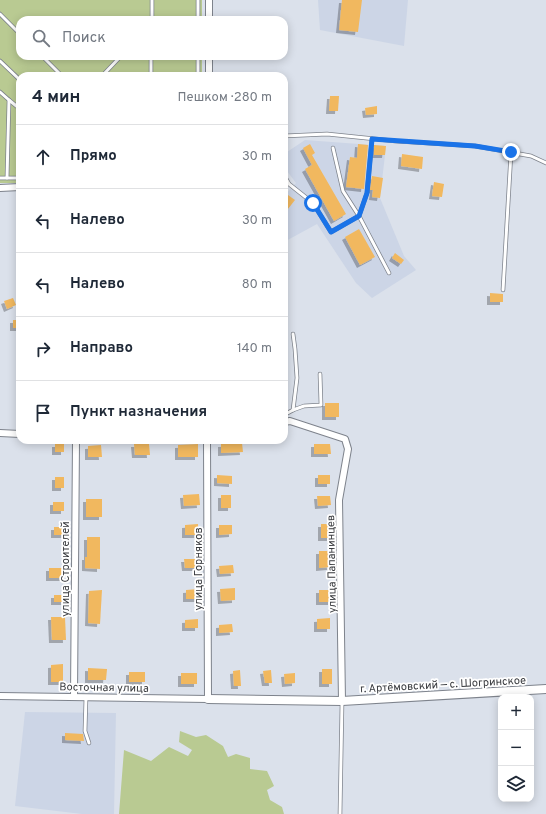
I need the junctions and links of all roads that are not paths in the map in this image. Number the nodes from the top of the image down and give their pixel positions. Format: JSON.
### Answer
{"nodes":[{"id":1,"x":152,"y":0,"type":"edge"},
{"id":2,"x":198,"y":0,"type":"edge"},
{"id":3,"x":209,"y":0,"type":"edge"},
{"id":4,"x":0,"y":14,"type":"edge"},
{"id":5,"x":152,"y":16,"type":"edge"},
{"id":6,"x":198,"y":16,"type":"edge"},
{"id":7,"x":209,"y":16,"type":"edge"},
{"id":8,"x":16,"y":30,"type":"edge"},
{"id":9,"x":46,"y":60,"type":"edge"},
{"id":10,"x":116,"y":60,"type":"edge"},
{"id":11,"x":151,"y":60,"type":"edge"},
{"id":12,"x":198,"y":60,"type":"edge"},
{"id":13,"x":209,"y":60,"type":"edge"},
{"id":14,"x":0,"y":61,"type":"edge"},
{"id":15,"x":58,"y":72,"type":"edge"},
{"id":16,"x":107,"y":72,"type":"edge"},
{"id":17,"x":151,"y":72,"type":"edge"},
{"id":18,"x":198,"y":72,"type":"edge"},
{"id":19,"x":209,"y":72,"type":"edge"},
{"id":20,"x":16,"y":76,"type":"edge"},
{"id":21,"x":0,"y":92,"type":"edge"},
{"id":22,"x":9,"y":100,"type":"junction"},
{"id":23,"x":16,"y":106,"type":"edge"},
{"id":24,"x":288,"y":136,"type":"edge"},
{"id":25,"x":372,"y":139,"type":"junction"},
{"id":26,"x":333,"y":148,"type":"dead end"},
{"id":27,"x":511,"y":152,"type":"junction"},
{"id":28,"x":546,"y":162,"type":"edge"},
{"id":29,"x":0,"y":178,"type":"edge"},
{"id":30,"x":7,"y":178,"type":"junction"},
{"id":31,"x":16,"y":178,"type":"edge"},
{"id":32,"x":288,"y":182,"type":"edge"},
{"id":33,"x":16,"y":187,"type":"edge"},
{"id":34,"x":0,"y":188,"type":"edge"},
{"id":35,"x":359,"y":216,"type":"junction"},
{"id":36,"x":388,"y":274,"type":"dead end"},
{"id":37,"x":503,"y":290,"type":"dead end"},
{"id":38,"x":293,"y":334,"type":"dead end"},
{"id":39,"x":320,"y":374,"type":"dead end"},
{"id":40,"x":293,"y":410,"type":"junction"},
{"id":41,"x":288,"y":413,"type":"edge"},
{"id":42,"x":288,"y":421,"type":"edge"},
{"id":43,"x":0,"y":433,"type":"edge"},
{"id":44,"x":16,"y":434,"type":"edge"},
{"id":45,"x":76,"y":444,"type":"edge"},
{"id":46,"x":207,"y":444,"type":"edge"},
{"id":47,"x":546,"y":689,"type":"edge"},
{"id":48,"x":0,"y":696,"type":"edge"},
{"id":49,"x":74,"y":697,"type":"junction"},
{"id":50,"x":86,"y":697,"type":"junction"},
{"id":51,"x":208,"y":699,"type":"junction"},
{"id":52,"x":342,"y":701,"type":"junction"},
{"id":53,"x":89,"y":743,"type":"dead end"},
{"id":54,"x":340,"y":814,"type":"edge"}],
"edges":[{"from":1,"to":5,"type":"lane"},
{"from":2,"to":6,"type":"lane"},
{"from":3,"to":7,"type":"street"},
{"from":4,"to":8,"type":"lane"},
{"from":9,"to":15,"type":"lane"},
{"from":10,"to":16,"type":"lane"},
{"from":11,"to":17,"type":"lane"},
{"from":12,"to":18,"type":"lane"},
{"from":13,"to":19,"type":"street"},
{"from":14,"to":20,"type":"lane"},
{"from":21,"to":22,"type":"lane"},
{"from":22,"to":23,"type":"lane"},
{"from":22,"to":30,"type":"lane"},
{"from":24,"to":25,"type":"lane"},
{"from":25,"to":27,"type":"lane"},
{"from":25,"to":35,"type":"lane"},
{"from":26,"to":35,"type":"lane"},
{"from":27,"to":28,"type":"lane"},
{"from":27,"to":37,"type":"lane"},
{"from":29,"to":30,"type":"lane"},
{"from":30,"to":31,"type":"lane"},
{"from":32,"to":35,"type":"lane"},
{"from":33,"to":34,"type":"street"},
{"from":35,"to":36,"type":"lane"},
{"from":38,"to":40,"type":"lane"},
{"from":39,"to":40,"type":"lane"},
{"from":40,"to":41,"type":"lane"},
{"from":42,"to":52,"type":"street","name":"улица Папанинцев"},
{"from":43,"to":44,"type":"street"},
{"from":45,"to":49,"type":"street","name":"улица Строителей"},
{"from":46,"to":51,"type":"street","name":"улица Горняков"},
{"from":47,"to":52,"type":"street","name":"г. Артёмовский — с. Шогринское"},
{"from":48,"to":49,"type":"street","name":"Восточная улица"},
{"from":49,"to":50,"type":"street","name":"Восточная улица"},
{"from":50,"to":51,"type":"street","name":"Восточная улица"},
{"from":50,"to":53,"type":"lane"},
{"from":51,"to":52,"type":"street","name":"г. Артёмовский — с. Шогринское"},
{"from":52,"to":54,"type":"lane"}]}
